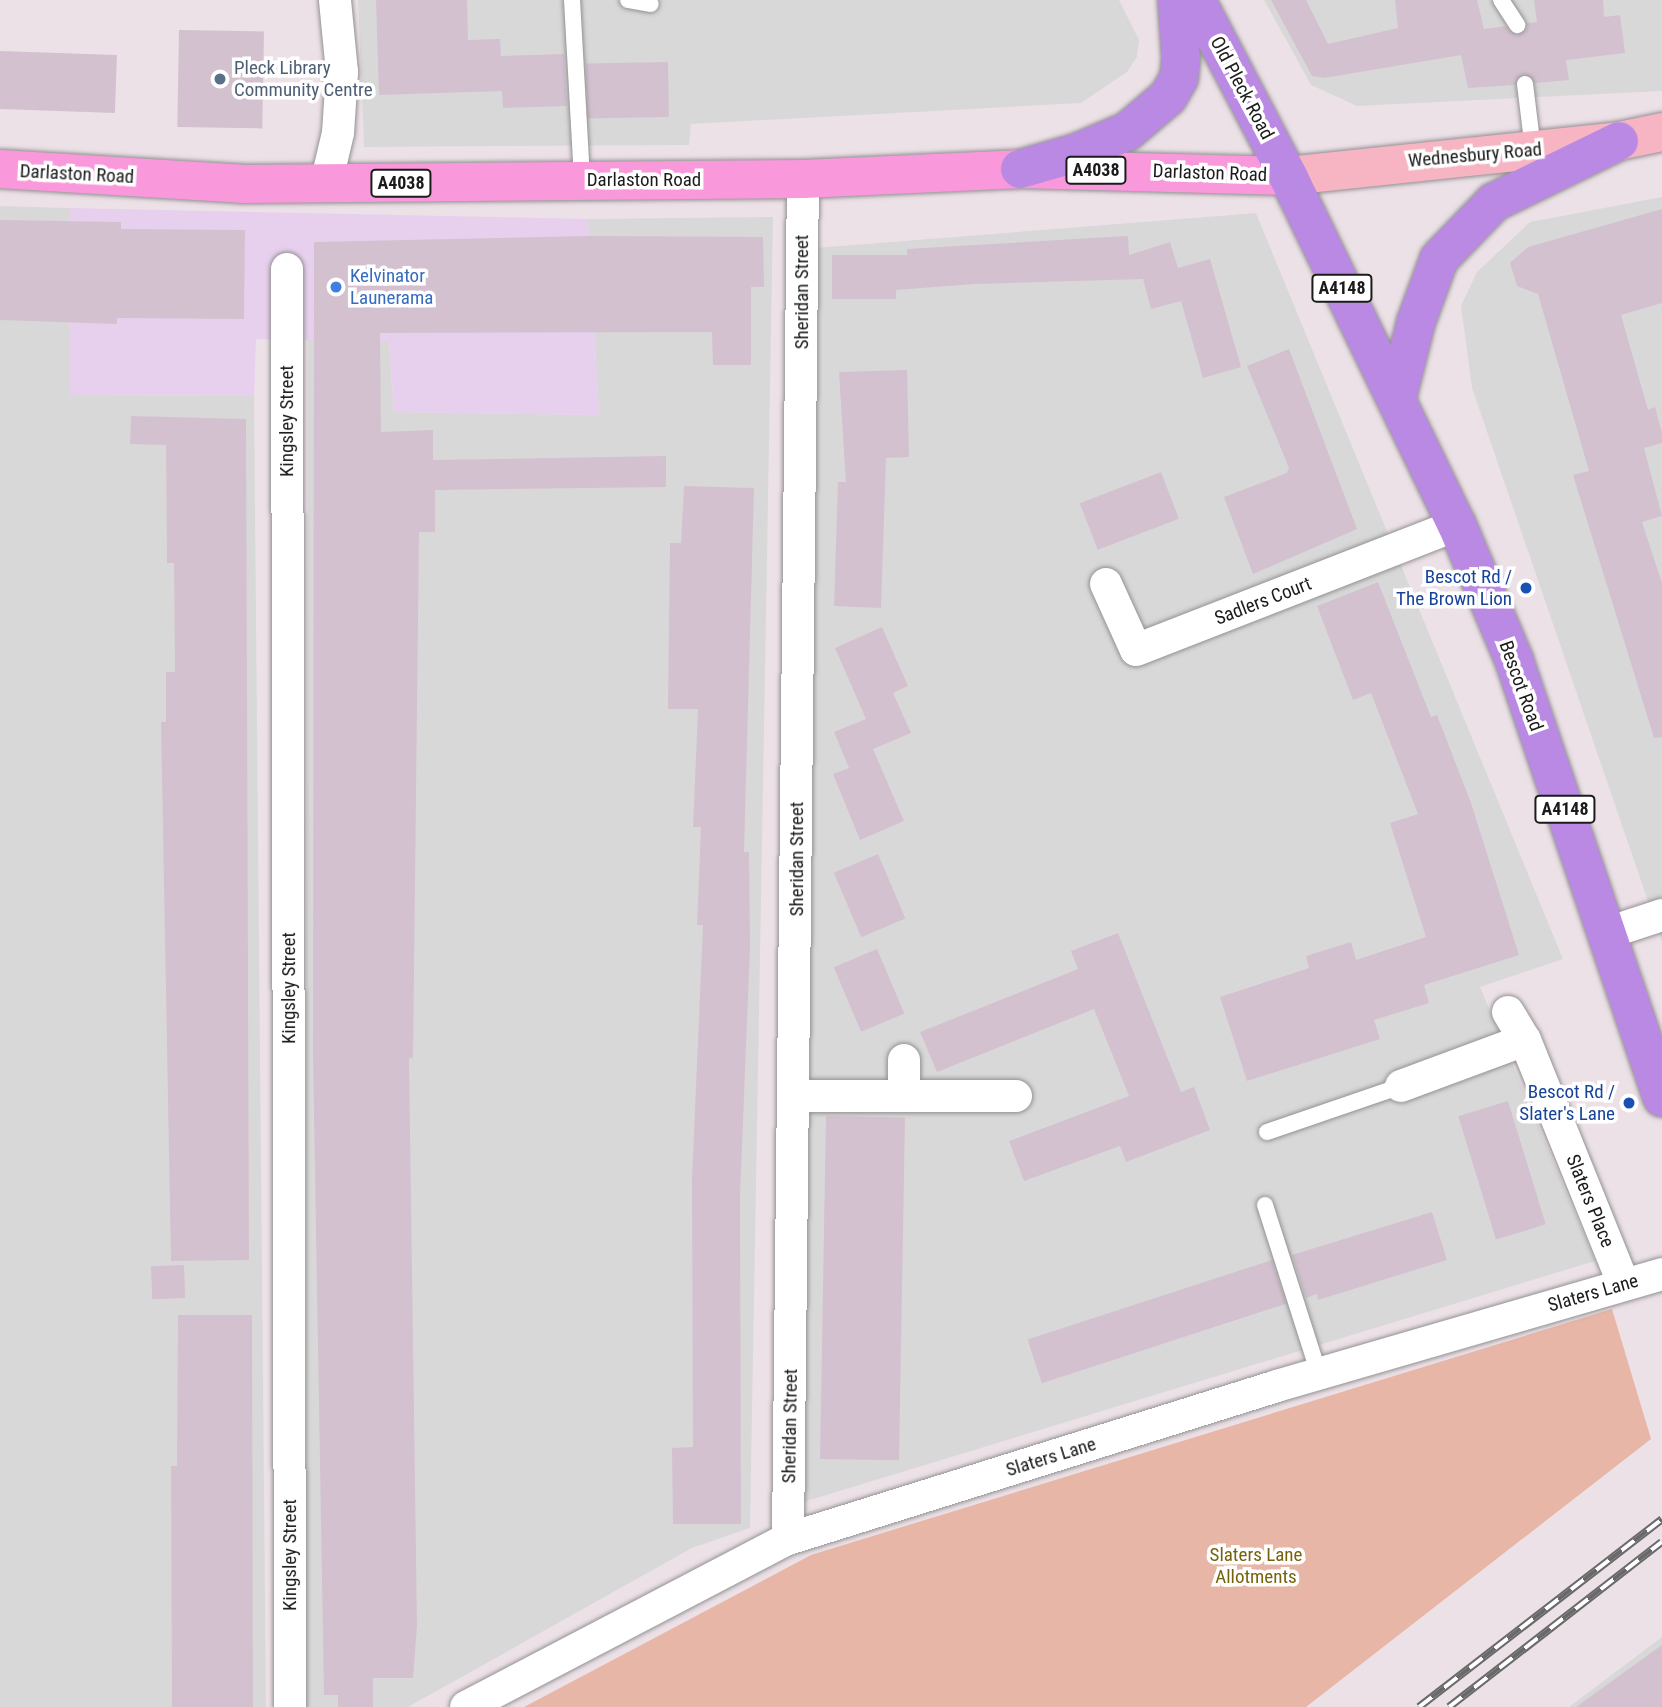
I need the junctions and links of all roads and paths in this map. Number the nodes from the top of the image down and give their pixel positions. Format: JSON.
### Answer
{"nodes":[{"id":1,"x":335,"y":0,"type":"edge"},
{"id":2,"x":572,"y":0,"type":"edge"},
{"id":3,"x":628,"y":0,"type":"edge"},
{"id":4,"x":1177,"y":0,"type":"edge"},
{"id":5,"x":1196,"y":0,"type":"edge"},
{"id":6,"x":1501,"y":0,"type":"edge"},
{"id":7,"x":651,"y":4,"type":"dead end"},
{"id":8,"x":1517,"y":24,"type":"dead end"},
{"id":9,"x":1525,"y":84,"type":"dead end"},
{"id":10,"x":1662,"y":132,"type":"edge"},
{"id":11,"x":1619,"y":142,"type":"junction"},
{"id":12,"x":1533,"y":149,"type":"junction"},
{"id":13,"x":0,"y":169,"type":"edge"},
{"id":14,"x":1020,"y":169,"type":"junction"},
{"id":15,"x":1288,"y":176,"type":"junction"},
{"id":16,"x":803,"y":179,"type":"junction"},
{"id":17,"x":582,"y":180,"type":"junction"},
{"id":18,"x":326,"y":184,"type":"junction"},
{"id":19,"x":287,"y":269,"type":"dead end"},
{"id":20,"x":1397,"y":398,"type":"junction"},
{"id":21,"x":1457,"y":525,"type":"junction"},
{"id":22,"x":1106,"y":584,"type":"dead end"},
{"id":23,"x":1662,"y":915,"type":"edge"},
{"id":24,"x":1607,"y":933,"type":"junction"},
{"id":25,"x":1508,"y":1012,"type":"dead end"},
{"id":26,"x":1525,"y":1040,"type":"junction"},
{"id":27,"x":904,"y":1060,"type":"dead end"},
{"id":28,"x":1401,"y":1086,"type":"joint"},
{"id":29,"x":795,"y":1096,"type":"junction"},
{"id":30,"x":904,"y":1096,"type":"junction"},
{"id":31,"x":1016,"y":1096,"type":"dead end"},
{"id":32,"x":1662,"y":1098,"type":"edge"},
{"id":33,"x":1267,"y":1132,"type":"dead end"},
{"id":34,"x":1265,"y":1205,"type":"dead end"},
{"id":35,"x":1662,"y":1274,"type":"edge"},
{"id":36,"x":1623,"y":1283,"type":"junction"},
{"id":37,"x":1319,"y":1374,"type":"junction"},
{"id":38,"x":788,"y":1539,"type":"junction"},
{"id":39,"x":290,"y":1707,"type":"edge"},
{"id":40,"x":466,"y":1707,"type":"edge"}],
"edges":[{"from":1,"to":18,"type":"street"},
{"from":2,"to":17,"type":"lane"},
{"from":3,"to":7,"type":"lane"},
{"from":4,"to":14,"type":"highway"},
{"from":5,"to":15,"type":"highway","name":"Old Pleck Road","number":"A4148"},
{"from":6,"to":8,"type":"lane"},
{"from":9,"to":12,"type":"lane"},
{"from":10,"to":11,"type":"street","name":"Wednesbury Road"},
{"from":11,"to":12,"type":"street","name":"Wednesbury Road"},
{"from":11,"to":20,"type":"highway"},
{"from":12,"to":15,"type":"street","name":"Wednesbury Road"},
{"from":13,"to":18,"type":"main road","name":"Darlaston Road","number":"A4038"},
{"from":14,"to":15,"type":"main road","name":"Darlaston Road","number":"A4038"},
{"from":14,"to":16,"type":"main road","name":"Darlaston Road","number":"A4038"},
{"from":15,"to":20,"type":"highway","name":"Bescot Road","number":"A4148"},
{"from":16,"to":17,"type":"main road","name":"Darlaston Road","number":"A4038"},
{"from":16,"to":29,"type":"street","name":"Sheridan Street"},
{"from":17,"to":18,"type":"main road","name":"Darlaston Road","number":"A4038"},
{"from":19,"to":39,"type":"street","name":"Kingsley Street"},
{"from":20,"to":21,"type":"highway","name":"Bescot Road","number":"A4148"},
{"from":21,"to":22,"type":"street","name":"Sadlers Court"},
{"from":21,"to":24,"type":"highway","name":"Bescot Road","number":"A4148"},
{"from":23,"to":24,"type":"street"},
{"from":24,"to":32,"type":"highway","name":"Bescot Road","number":"A4148"},
{"from":25,"to":26,"type":"street","name":"Slaters Place"},
{"from":26,"to":28,"type":"street"},
{"from":26,"to":36,"type":"street","name":"Slaters Place"},
{"from":27,"to":30,"type":"street"},
{"from":28,"to":33,"type":"lane"},
{"from":29,"to":30,"type":"street"},
{"from":29,"to":38,"type":"street","name":"Sheridan Street"},
{"from":30,"to":31,"type":"street"},
{"from":34,"to":37,"type":"lane"},
{"from":35,"to":36,"type":"street","name":"Slaters Lane"},
{"from":36,"to":37,"type":"street","name":"Slaters Lane"},
{"from":37,"to":38,"type":"street","name":"Slaters Lane"},
{"from":38,"to":40,"type":"street","name":"Slaters Lane"}]}
